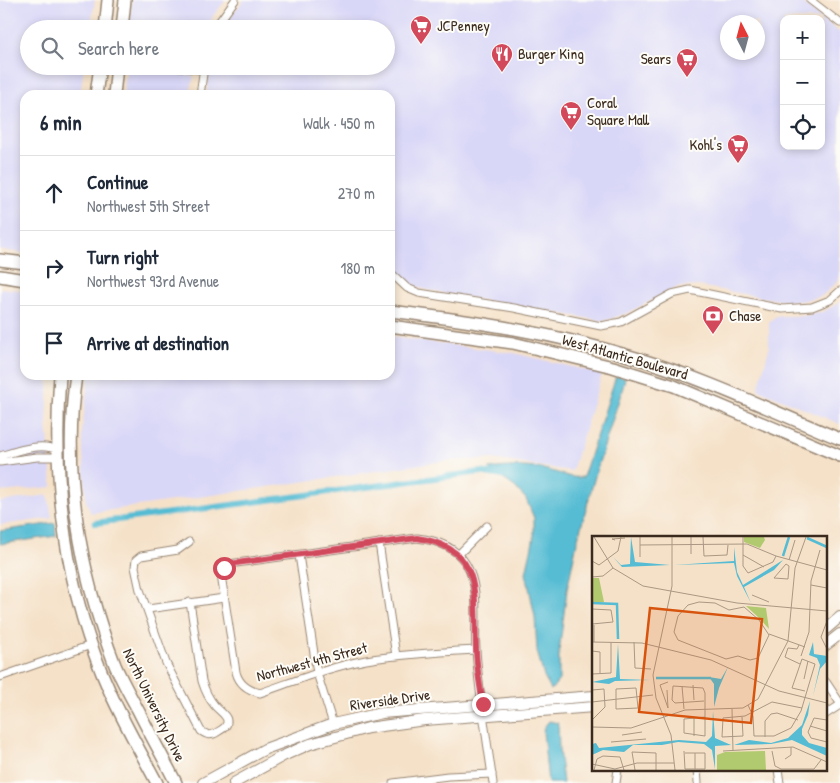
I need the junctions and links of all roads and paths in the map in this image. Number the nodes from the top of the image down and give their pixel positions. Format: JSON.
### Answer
{"nodes":[{"id":1,"x":108,"y":0,"type":"edge"},
{"id":2,"x":125,"y":0,"type":"edge"},
{"id":3,"x":235,"y":0,"type":"edge"},
{"id":4,"x":810,"y":0,"type":"edge"},
{"id":5,"x":106,"y":20,"type":"edge"},
{"id":6,"x":123,"y":20,"type":"edge"},
{"id":7,"x":221,"y":20,"type":"edge"},
{"id":8,"x":840,"y":23,"type":"edge"},
{"id":9,"x":99,"y":75,"type":"edge"},
{"id":10,"x":116,"y":75,"type":"edge"},
{"id":11,"x":203,"y":75,"type":"edge"},
{"id":12,"x":97,"y":90,"type":"edge"},
{"id":13,"x":115,"y":90,"type":"edge"},
{"id":14,"x":201,"y":90,"type":"edge"},
{"id":15,"x":0,"y":260,"type":"edge"},
{"id":16,"x":20,"y":262,"type":"edge"},
{"id":17,"x":0,"y":276,"type":"edge"},
{"id":18,"x":395,"y":277,"type":"edge"},
{"id":19,"x":20,"y":279,"type":"edge"},
{"id":20,"x":840,"y":291,"type":"edge"},
{"id":21,"x":395,"y":312,"type":"edge"},
{"id":22,"x":395,"y":327,"type":"edge"},
{"id":23,"x":60,"y":380,"type":"edge"},
{"id":24,"x":76,"y":380,"type":"edge"},
{"id":25,"x":56,"y":420,"type":"junction"},
{"id":26,"x":840,"y":439,"type":"edge"},
{"id":27,"x":72,"y":447,"type":"junction"},
{"id":28,"x":57,"y":454,"type":"junction"},
{"id":29,"x":0,"y":456,"type":"edge"},
{"id":30,"x":840,"y":456,"type":"edge"},
{"id":31,"x":0,"y":462,"type":"edge"},
{"id":32,"x":72,"y":473,"type":"junction"},
{"id":33,"x":486,"y":526,"type":"dead end"},
{"id":34,"x":189,"y":542,"type":"dead end"},
{"id":35,"x":379,"y":542,"type":"junction"},
{"id":36,"x":459,"y":554,"type":"junction"},
{"id":37,"x":299,"y":555,"type":"junction"},
{"id":38,"x":224,"y":598,"type":"junction"},
{"id":39,"x":190,"y":602,"type":"junction"},
{"id":40,"x":148,"y":609,"type":"junction"},
{"id":41,"x":840,"y":617,"type":"edge"},
{"id":42,"x":828,"y":627,"type":"edge"},
{"id":43,"x":840,"y":634,"type":"edge"},
{"id":44,"x":828,"y":643,"type":"edge"},
{"id":45,"x":92,"y":646,"type":"junction"},
{"id":46,"x":476,"y":650,"type":"junction"},
{"id":47,"x":396,"y":656,"type":"junction"},
{"id":48,"x":115,"y":665,"type":"junction"},
{"id":49,"x":318,"y":673,"type":"junction"},
{"id":50,"x":0,"y":677,"type":"edge"},
{"id":51,"x":828,"y":685,"type":"edge"},
{"id":52,"x":592,"y":696,"type":"edge"},
{"id":53,"x":483,"y":704,"type":"junction"},
{"id":54,"x":840,"y":704,"type":"edge"},
{"id":55,"x":592,"y":707,"type":"edge"},
{"id":56,"x":828,"y":713,"type":"edge"},
{"id":57,"x":484,"y":716,"type":"junction"},
{"id":58,"x":333,"y":724,"type":"junction"},
{"id":59,"x":618,"y":770,"type":"edge"},
{"id":60,"x":697,"y":770,"type":"edge"},
{"id":61,"x":778,"y":770,"type":"edge"},
{"id":62,"x":492,"y":774,"type":"junction"},
{"id":63,"x":413,"y":782,"type":"edge"},
{"id":64,"x":157,"y":783,"type":"edge"},
{"id":65,"x":176,"y":783,"type":"edge"},
{"id":66,"x":203,"y":783,"type":"edge"},
{"id":67,"x":234,"y":783,"type":"edge"},
{"id":68,"x":393,"y":783,"type":"edge"},
{"id":69,"x":493,"y":783,"type":"edge"},
{"id":70,"x":616,"y":783,"type":"edge"},
{"id":71,"x":698,"y":783,"type":"edge"},
{"id":72,"x":780,"y":783,"type":"edge"}],
"edges":[{"from":1,"to":5,"type":"main road"},
{"from":2,"to":6,"type":"main road"},
{"from":3,"to":7,"type":"street"},
{"from":4,"to":8,"type":"street"},
{"from":9,"to":12,"type":"main road"},
{"from":10,"to":13,"type":"main road"},
{"from":11,"to":14,"type":"street"},
{"from":15,"to":16,"type":"main road"},
{"from":17,"to":19,"type":"main road"},
{"from":18,"to":20,"type":"street"},
{"from":21,"to":26,"type":"main road","name":"West Atlantic Boulevard"},
{"from":22,"to":30,"type":"main road","name":"West Atlantic Boulevard"},
{"from":23,"to":25,"type":"main road"},
{"from":24,"to":27,"type":"main road","name":"North University Drive"},
{"from":25,"to":27,"type":"main road"},
{"from":25,"to":28,"type":"main road"},
{"from":27,"to":32,"type":"main road","name":"North University Drive"},
{"from":28,"to":29,"type":"street"},
{"from":28,"to":31,"type":"street"},
{"from":28,"to":32,"type":"main road"},
{"from":28,"to":45,"type":"main road"},
{"from":32,"to":48,"type":"main road","name":"North University Drive"},
{"from":33,"to":36,"type":"street"},
{"from":34,"to":40,"type":"street"},
{"from":35,"to":36,"type":"street"},
{"from":35,"to":37,"type":"street"},
{"from":35,"to":47,"type":"street"},
{"from":36,"to":46,"type":"street"},
{"from":37,"to":38,"type":"street"},
{"from":37,"to":49,"type":"street"},
{"from":38,"to":39,"type":"street"},
{"from":38,"to":49,"type":"street","name":"Northwest 4th Street"},
{"from":39,"to":40,"type":"street"},
{"from":39,"to":40,"type":"street"},
{"from":41,"to":42,"type":"street"},
{"from":43,"to":44,"type":"street"},
{"from":45,"to":48,"type":"main road"},
{"from":45,"to":50,"type":"street"},
{"from":45,"to":64,"type":"main road"},
{"from":46,"to":47,"type":"street","name":"Northwest 4th Street"},
{"from":46,"to":53,"type":"street"},
{"from":47,"to":49,"type":"street","name":"Northwest 4th Street"},
{"from":48,"to":65,"type":"main road","name":"North University Drive"},
{"from":49,"to":58,"type":"street"},
{"from":51,"to":54,"type":"street"},
{"from":52,"to":53,"type":"street","name":"Riverside Drive"},
{"from":53,"to":57,"type":"street"},
{"from":53,"to":58,"type":"street","name":"Riverside Drive"},
{"from":54,"to":56,"type":"street"},
{"from":55,"to":57,"type":"street","name":"Riverside Drive"},
{"from":57,"to":62,"type":"street"},
{"from":57,"to":67,"type":"street","name":"Riverside Drive"},
{"from":58,"to":66,"type":"street","name":"Riverside Drive"},
{"from":59,"to":70,"type":"street"},
{"from":60,"to":71,"type":"street"},
{"from":61,"to":72,"type":"street"},
{"from":62,"to":63,"type":"street"},
{"from":62,"to":69,"type":"street"},
{"from":63,"to":68,"type":"street"}]}
